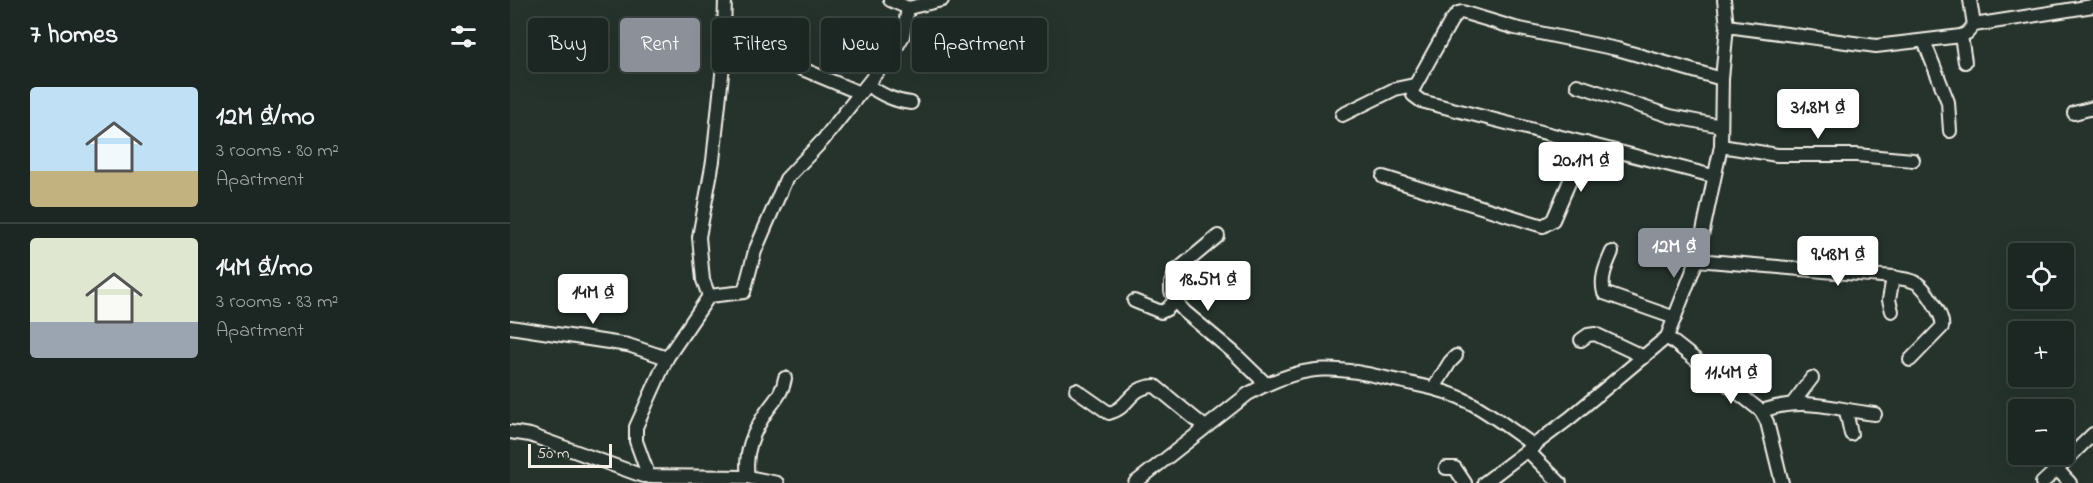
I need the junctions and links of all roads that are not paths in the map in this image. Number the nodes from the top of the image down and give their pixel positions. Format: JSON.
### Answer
{"nodes":[{"id":1,"x":725,"y":0,"type":"edge"},
{"id":2,"x":890,"y":0,"type":"edge"},
{"id":3,"x":942,"y":0,"type":"edge"},
{"id":4,"x":1725,"y":0,"type":"edge"},
{"id":5,"x":1970,"y":0,"type":"edge"},
{"id":6,"x":2093,"y":6,"type":"edge"},
{"id":7,"x":908,"y":8,"type":"junction"},
{"id":8,"x":1974,"y":25,"type":"junction"},
{"id":9,"x":1727,"y":26,"type":"junction"},
{"id":10,"x":1961,"y":36,"type":"junction"},
{"id":11,"x":1924,"y":41,"type":"junction"},
{"id":12,"x":1965,"y":62,"type":"dead end"},
{"id":13,"x":809,"y":71,"type":"edge"},
{"id":14,"x":1722,"y":79,"type":"junction"},
{"id":15,"x":1577,"y":85,"type":"dead end"},
{"id":16,"x":1414,"y":86,"type":"junction"},
{"id":17,"x":863,"y":89,"type":"junction"},
{"id":18,"x":911,"y":103,"type":"dead end"},
{"id":19,"x":2093,"y":108,"type":"edge"},
{"id":20,"x":2074,"y":113,"type":"dead end"},
{"id":21,"x":1342,"y":115,"type":"dead end"},
{"id":22,"x":1721,"y":126,"type":"junction"},
{"id":23,"x":1950,"y":131,"type":"dead end"},
{"id":24,"x":1586,"y":143,"type":"junction"},
{"id":25,"x":1721,"y":146,"type":"junction"},
{"id":26,"x":1913,"y":159,"type":"dead end"},
{"id":27,"x":1383,"y":177,"type":"dead end"},
{"id":28,"x":1713,"y":177,"type":"junction"},
{"id":29,"x":1218,"y":236,"type":"dead end"},
{"id":30,"x":1612,"y":252,"type":"dead end"},
{"id":31,"x":1697,"y":260,"type":"junction"},
{"id":32,"x":1893,"y":277,"type":"junction"},
{"id":33,"x":709,"y":296,"type":"junction"},
{"id":34,"x":1134,"y":301,"type":"dead end"},
{"id":35,"x":1175,"y":302,"type":"junction"},
{"id":36,"x":1892,"y":311,"type":"dead end"},
{"id":37,"x":1676,"y":318,"type":"junction"},
{"id":38,"x":510,"y":327,"type":"edge"},
{"id":39,"x":1668,"y":336,"type":"junction"},
{"id":40,"x":1581,"y":340,"type":"dead end"},
{"id":41,"x":1456,"y":356,"type":"dead end"},
{"id":42,"x":1644,"y":357,"type":"junction"},
{"id":43,"x":667,"y":358,"type":"junction"},
{"id":44,"x":1910,"y":360,"type":"dead end"},
{"id":45,"x":784,"y":378,"type":"dead end"},
{"id":46,"x":1812,"y":378,"type":"dead end"},
{"id":47,"x":1266,"y":384,"type":"junction"},
{"id":48,"x":1434,"y":388,"type":"junction"},
{"id":49,"x":1076,"y":390,"type":"dead end"},
{"id":50,"x":1793,"y":403,"type":"junction"},
{"id":51,"x":1761,"y":411,"type":"junction"},
{"id":52,"x":1846,"y":411,"type":"junction"},
{"id":53,"x":1875,"y":414,"type":"dead end"},
{"id":54,"x":1205,"y":427,"type":"junction"},
{"id":55,"x":510,"y":432,"type":"edge"},
{"id":56,"x":2093,"y":434,"type":"edge"},
{"id":57,"x":1851,"y":435,"type":"dead end"},
{"id":58,"x":1532,"y":449,"type":"junction"},
{"id":59,"x":1446,"y":468,"type":"dead end"},
{"id":60,"x":2057,"y":469,"type":"junction"},
{"id":61,"x":650,"y":477,"type":"junction"},
{"id":62,"x":748,"y":477,"type":"junction"},
{"id":63,"x":777,"y":483,"type":"edge"},
{"id":64,"x":1135,"y":483,"type":"edge"},
{"id":65,"x":1465,"y":483,"type":"edge"},
{"id":66,"x":1484,"y":483,"type":"edge"},
{"id":67,"x":1560,"y":483,"type":"edge"},
{"id":68,"x":1782,"y":483,"type":"edge"},
{"id":69,"x":2042,"y":483,"type":"edge"},
{"id":70,"x":2070,"y":483,"type":"edge"}],
"edges":[{"from":1,"to":33,"type":"street"},
{"from":2,"to":7,"type":"street"},
{"from":3,"to":7,"type":"street"},
{"from":4,"to":9,"type":"street"},
{"from":5,"to":8,"type":"street"},
{"from":6,"to":8,"type":"street"},
{"from":7,"to":17,"type":"street"},
{"from":8,"to":10,"type":"street"},
{"from":9,"to":11,"type":"street"},
{"from":9,"to":14,"type":"street"},
{"from":10,"to":11,"type":"street"},
{"from":10,"to":12,"type":"street"},
{"from":11,"to":23,"type":"street"},
{"from":13,"to":17,"type":"street"},
{"from":14,"to":16,"type":"street"},
{"from":14,"to":22,"type":"street"},
{"from":15,"to":22,"type":"street"},
{"from":16,"to":21,"type":"street"},
{"from":16,"to":24,"type":"street"},
{"from":17,"to":18,"type":"street"},
{"from":17,"to":33,"type":"street"},
{"from":19,"to":20,"type":"street"},
{"from":22,"to":25,"type":"street"},
{"from":24,"to":27,"type":"street"},
{"from":24,"to":28,"type":"street"},
{"from":25,"to":26,"type":"street"},
{"from":25,"to":28,"type":"street"},
{"from":28,"to":31,"type":"street"},
{"from":29,"to":35,"type":"street"},
{"from":30,"to":37,"type":"street"},
{"from":31,"to":32,"type":"street"},
{"from":31,"to":37,"type":"street"},
{"from":32,"to":36,"type":"street"},
{"from":32,"to":44,"type":"street"},
{"from":33,"to":43,"type":"street"},
{"from":34,"to":35,"type":"street"},
{"from":35,"to":47,"type":"street"},
{"from":37,"to":39,"type":"street"},
{"from":38,"to":43,"type":"street"},
{"from":39,"to":42,"type":"street"},
{"from":39,"to":51,"type":"street"},
{"from":40,"to":42,"type":"street"},
{"from":41,"to":48,"type":"street"},
{"from":42,"to":58,"type":"street"},
{"from":43,"to":61,"type":"street"},
{"from":45,"to":62,"type":"street"},
{"from":46,"to":50,"type":"street"},
{"from":47,"to":48,"type":"street"},
{"from":47,"to":54,"type":"street"},
{"from":48,"to":58,"type":"street"},
{"from":49,"to":54,"type":"street"},
{"from":50,"to":51,"type":"street"},
{"from":50,"to":52,"type":"street"},
{"from":51,"to":68,"type":"street"},
{"from":52,"to":53,"type":"street"},
{"from":52,"to":57,"type":"street"},
{"from":54,"to":64,"type":"street"},
{"from":55,"to":61,"type":"street"},
{"from":56,"to":60,"type":"street"},
{"from":58,"to":66,"type":"street"},
{"from":58,"to":67,"type":"street"},
{"from":59,"to":65,"type":"street"},
{"from":60,"to":69,"type":"street"},
{"from":60,"to":70,"type":"street"},
{"from":61,"to":62,"type":"street"},
{"from":62,"to":63,"type":"street"}]}
